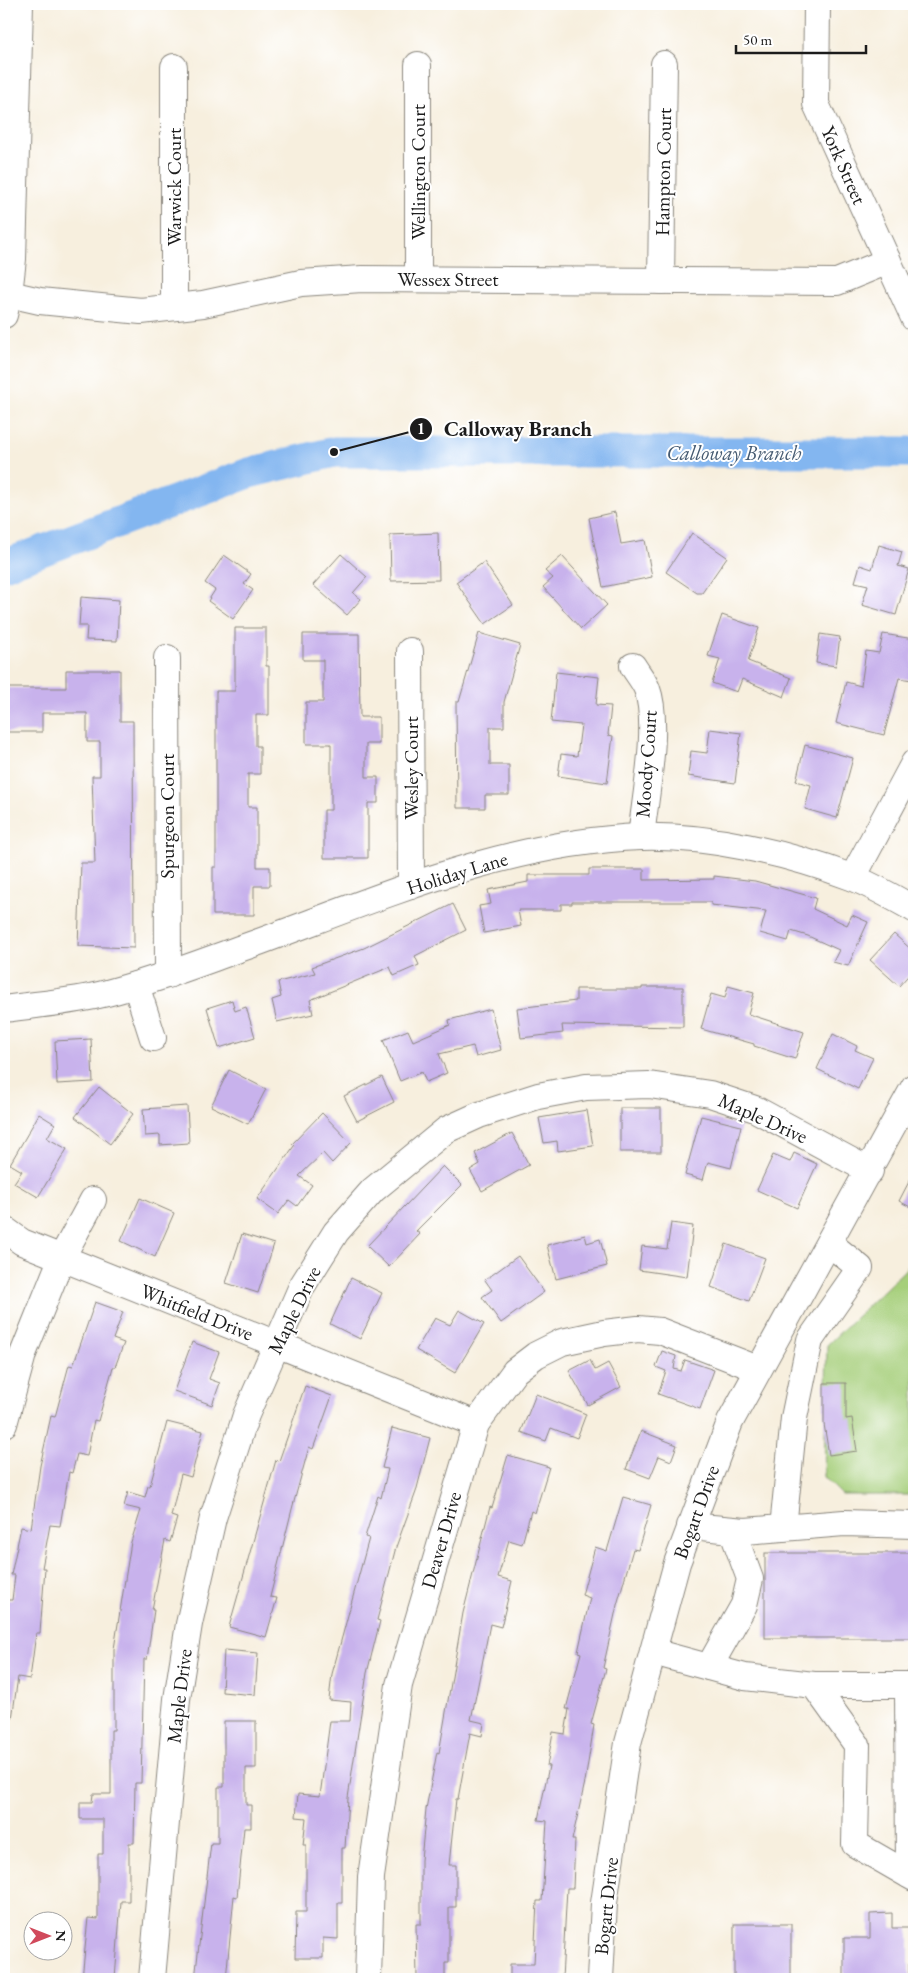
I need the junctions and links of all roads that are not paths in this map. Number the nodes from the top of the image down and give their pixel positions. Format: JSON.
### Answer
{"nodes":[{"id":1,"x":20,"y":4,"type":"edge"},
{"id":2,"x":817,"y":4,"type":"edge"},
{"id":3,"x":664,"y":64,"type":"dead end"},
{"id":4,"x":418,"y":65,"type":"dead end"},
{"id":5,"x":174,"y":66,"type":"dead end"},
{"id":6,"x":888,"y":261,"type":"junction"},
{"id":7,"x":418,"y":279,"type":"junction"},
{"id":8,"x":661,"y":281,"type":"junction"},
{"id":9,"x":6,"y":304,"type":"edge"},
{"id":10,"x":174,"y":307,"type":"junction"},
{"id":11,"x":914,"y":318,"type":"edge"},
{"id":12,"x":410,"y":651,"type":"dead end"},
{"id":13,"x":167,"y":658,"type":"dead end"},
{"id":14,"x":633,"y":666,"type":"dead end"},
{"id":15,"x":914,"y":763,"type":"edge"},
{"id":16,"x":641,"y":837,"type":"junction"},
{"id":17,"x":853,"y":877,"type":"junction"},
{"id":18,"x":411,"y":886,"type":"junction"},
{"id":19,"x":914,"y":909,"type":"edge"},
{"id":20,"x":168,"y":975,"type":"junction"},
{"id":21,"x":136,"y":985,"type":"junction"},
{"id":22,"x":4,"y":1009,"type":"edge"},
{"id":23,"x":153,"y":1038,"type":"dead end"},
{"id":24,"x":914,"y":1087,"type":"edge"},
{"id":25,"x":870,"y":1170,"type":"junction"},
{"id":26,"x":93,"y":1200,"type":"dead end"},
{"id":27,"x":4,"y":1229,"type":"edge"},
{"id":28,"x":829,"y":1243,"type":"junction"},
{"id":29,"x":62,"y":1257,"type":"junction"},
{"id":30,"x":276,"y":1344,"type":"junction"},
{"id":31,"x":758,"y":1369,"type":"junction"},
{"id":32,"x":4,"y":1422,"type":"edge"},
{"id":33,"x":476,"y":1424,"type":"junction"},
{"id":34,"x":914,"y":1525,"type":"edge"},
{"id":35,"x":690,"y":1526,"type":"junction"},
{"id":36,"x":782,"y":1528,"type":"junction"},
{"id":37,"x":732,"y":1530,"type":"junction"},
{"id":38,"x":653,"y":1652,"type":"junction"},
{"id":39,"x":709,"y":1667,"type":"junction"},
{"id":40,"x":814,"y":1685,"type":"junction"},
{"id":41,"x":911,"y":1685,"type":"edge"},
{"id":42,"x":912,"y":1877,"type":"edge"},
{"id":43,"x":152,"y":1979,"type":"edge"},
{"id":44,"x":368,"y":1979,"type":"edge"},
{"id":45,"x":600,"y":1979,"type":"edge"}],
"edges":[{"from":1,"to":9,"type":"street"},
{"from":2,"to":6,"type":"street","name":"York Street"},
{"from":3,"to":8,"type":"street","name":"Hampton Court"},
{"from":4,"to":7,"type":"street","name":"Wellington Court"},
{"from":5,"to":10,"type":"street","name":"Warwick Court"},
{"from":6,"to":8,"type":"street","name":"Wessex Street"},
{"from":6,"to":11,"type":"street","name":"York Street"},
{"from":7,"to":8,"type":"street","name":"Wessex Street"},
{"from":7,"to":10,"type":"street","name":"Wessex Street"},
{"from":9,"to":10,"type":"street","name":"Wessex Street"},
{"from":12,"to":18,"type":"street","name":"Wesley Court"},
{"from":13,"to":20,"type":"street","name":"Spurgeon Court"},
{"from":14,"to":16,"type":"street","name":"Moody Court"},
{"from":15,"to":17,"type":"street"},
{"from":16,"to":17,"type":"street","name":"Holiday Lane"},
{"from":16,"to":18,"type":"street","name":"Holiday Lane"},
{"from":17,"to":19,"type":"street","name":"Holiday Lane"},
{"from":18,"to":20,"type":"street","name":"Holiday Lane"},
{"from":20,"to":21,"type":"street","name":"Holiday Lane"},
{"from":21,"to":22,"type":"street","name":"Holiday Lane"},
{"from":21,"to":23,"type":"street"},
{"from":24,"to":25,"type":"street","name":"Bogart Drive"},
{"from":25,"to":28,"type":"street","name":"Bogart Drive"},
{"from":25,"to":30,"type":"street","name":"Maple Drive"},
{"from":26,"to":29,"type":"street"},
{"from":27,"to":29,"type":"street","name":"Whitfield Drive"},
{"from":28,"to":31,"type":"street","name":"Bogart Drive"},
{"from":28,"to":36,"type":"street"},
{"from":29,"to":30,"type":"street","name":"Whitfield Drive"},
{"from":29,"to":32,"type":"street"},
{"from":30,"to":33,"type":"street","name":"Whitfield Drive"},
{"from":30,"to":43,"type":"street","name":"Maple Drive"},
{"from":31,"to":33,"type":"street","name":"Deaver Drive"},
{"from":31,"to":35,"type":"street","name":"Bogart Drive"},
{"from":33,"to":44,"type":"street","name":"Deaver Drive"},
{"from":34,"to":36,"type":"street"},
{"from":35,"to":37,"type":"street"},
{"from":35,"to":38,"type":"street","name":"Bogart Drive"},
{"from":36,"to":37,"type":"street"},
{"from":37,"to":39,"type":"street"},
{"from":38,"to":39,"type":"street"},
{"from":38,"to":45,"type":"street","name":"Bogart Drive"},
{"from":39,"to":40,"type":"street"},
{"from":40,"to":41,"type":"street"},
{"from":40,"to":42,"type":"street"},
{"from":41,"to":42,"type":"street"}]}
